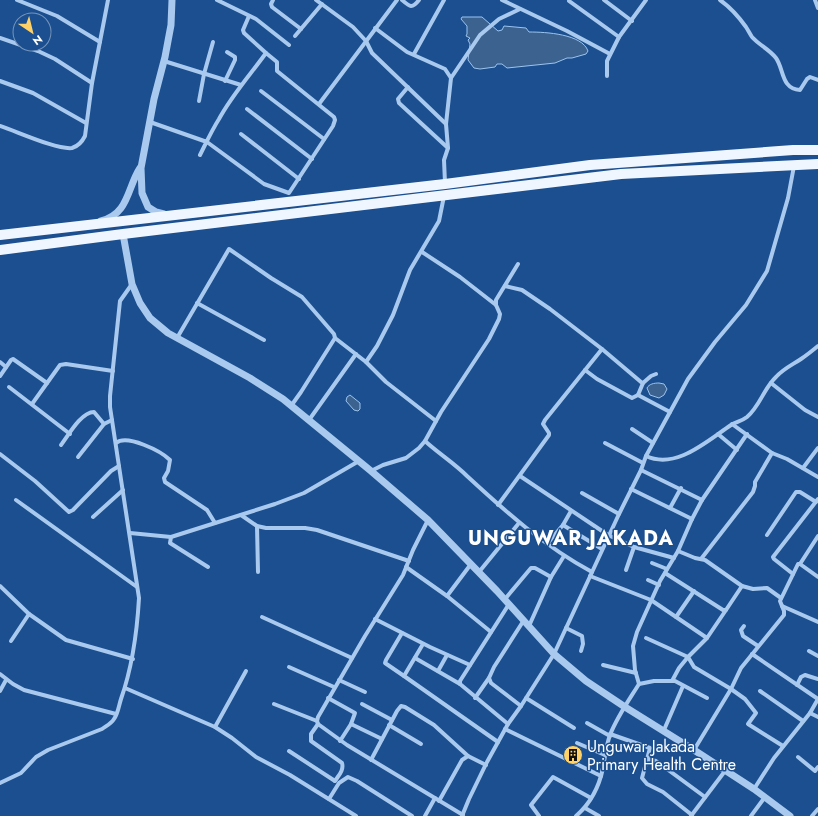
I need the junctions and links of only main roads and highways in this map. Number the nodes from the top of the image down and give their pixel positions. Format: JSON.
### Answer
{"nodes":[{"id":1,"x":818,"y":150,"type":"edge"},
{"id":2,"x":818,"y":164,"type":"edge"},
{"id":3,"x":0,"y":235,"type":"edge"},
{"id":4,"x":0,"y":250,"type":"edge"}],
"edges":[{"from":1,"to":3,"type":"main road"},
{"from":2,"to":4,"type":"main road"}]}
